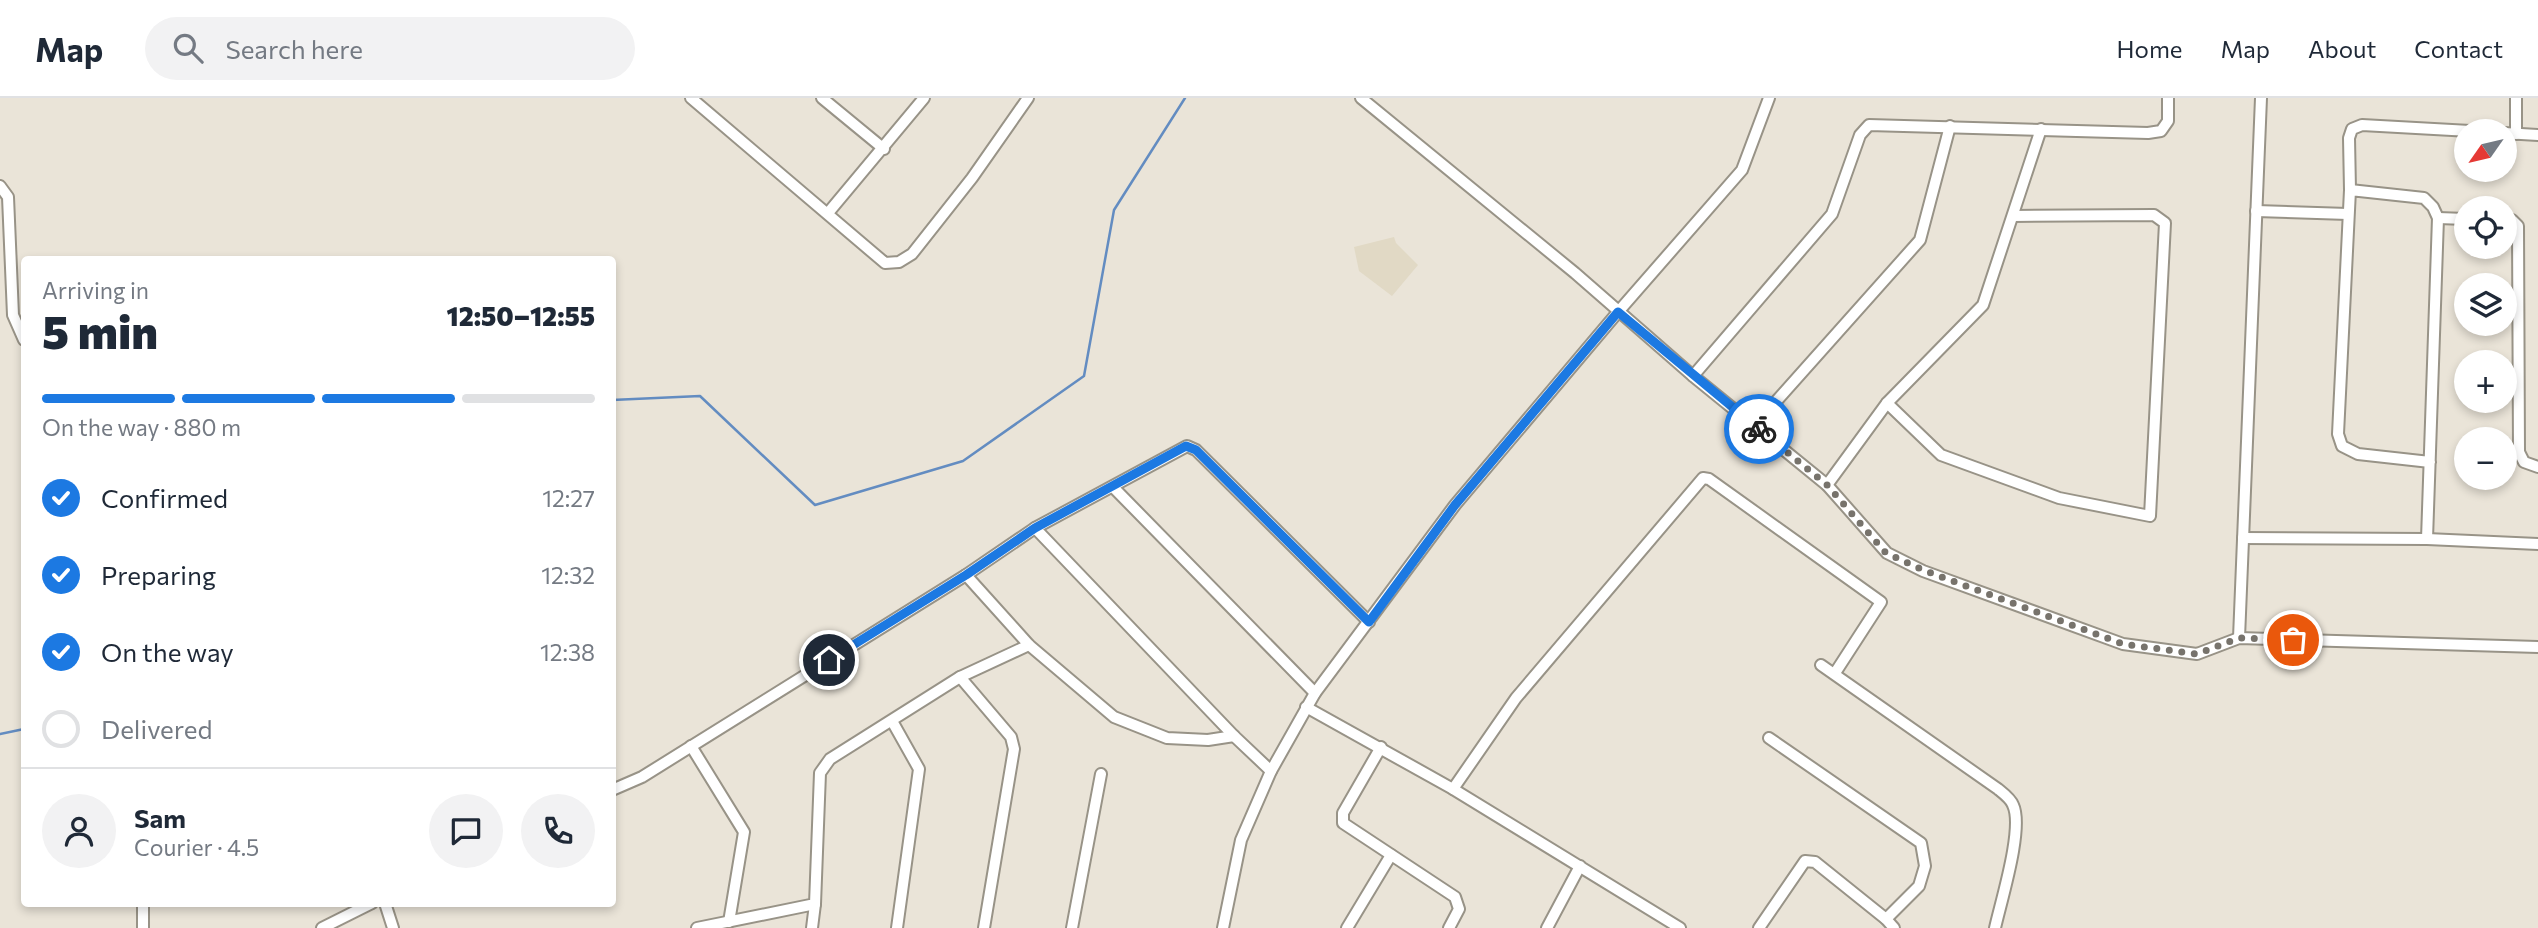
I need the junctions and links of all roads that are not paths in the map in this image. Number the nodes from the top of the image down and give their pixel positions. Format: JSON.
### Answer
{"nodes":[{"id":1,"x":691,"y":98,"type":"edge"},
{"id":2,"x":822,"y":98,"type":"edge"},
{"id":3,"x":924,"y":98,"type":"edge"},
{"id":4,"x":1028,"y":98,"type":"edge"},
{"id":5,"x":1361,"y":98,"type":"edge"},
{"id":6,"x":1769,"y":98,"type":"edge"},
{"id":7,"x":2168,"y":98,"type":"edge"},
{"id":8,"x":2261,"y":98,"type":"edge"},
{"id":9,"x":2516,"y":98,"type":"edge"},
{"id":10,"x":2512,"y":119,"type":"edge"},
{"id":11,"x":1950,"y":126,"type":"junction"},
{"id":12,"x":2041,"y":129,"type":"junction"},
{"id":13,"x":2454,"y":130,"type":"edge"},
{"id":14,"x":2517,"y":134,"type":"edge"},
{"id":15,"x":2538,"y":135,"type":"edge"},
{"id":16,"x":884,"y":149,"type":"junction"},
{"id":17,"x":0,"y":187,"type":"edge"},
{"id":18,"x":2350,"y":190,"type":"junction"},
{"id":19,"x":2256,"y":211,"type":"junction"},
{"id":20,"x":828,"y":213,"type":"junction"},
{"id":21,"x":2348,"y":214,"type":"junction"},
{"id":22,"x":2013,"y":216,"type":"junction"},
{"id":23,"x":2438,"y":218,"type":"junction"},
{"id":24,"x":2454,"y":219,"type":"edge"},
{"id":25,"x":2517,"y":225,"type":"edge"},
{"id":26,"x":1618,"y":312,"type":"junction"},
{"id":27,"x":21,"y":333,"type":"edge"},
{"id":28,"x":1693,"y":376,"type":"junction"},
{"id":29,"x":1887,"y":404,"type":"junction"},
{"id":30,"x":1755,"y":425,"type":"junction"},
{"id":31,"x":2430,"y":462,"type":"junction"},
{"id":32,"x":2538,"y":467,"type":"edge"},
{"id":33,"x":1827,"y":485,"type":"junction"},
{"id":34,"x":1113,"y":487,"type":"junction"},
{"id":35,"x":1035,"y":528,"type":"junction"},
{"id":36,"x":2243,"y":538,"type":"junction"},
{"id":37,"x":2427,"y":539,"type":"junction"},
{"id":38,"x":2538,"y":544,"type":"edge"},
{"id":39,"x":966,"y":575,"type":"junction"},
{"id":40,"x":1369,"y":622,"type":"junction"},
{"id":41,"x":2239,"y":638,"type":"junction"},
{"id":42,"x":1029,"y":645,"type":"junction"},
{"id":43,"x":2538,"y":647,"type":"edge"},
{"id":44,"x":1821,"y":665,"type":"dead end"},
{"id":45,"x":1835,"y":673,"type":"junction"},
{"id":46,"x":960,"y":677,"type":"junction"},
{"id":47,"x":1315,"y":693,"type":"junction"},
{"id":48,"x":1306,"y":707,"type":"junction"},
{"id":49,"x":892,"y":721,"type":"junction"},
{"id":50,"x":1234,"y":736,"type":"junction"},
{"id":51,"x":1769,"y":738,"type":"dead end"},
{"id":52,"x":691,"y":746,"type":"junction"},
{"id":53,"x":1381,"y":747,"type":"junction"},
{"id":54,"x":1271,"y":771,"type":"junction"},
{"id":55,"x":1101,"y":774,"type":"dead end"},
{"id":56,"x":616,"y":788,"type":"edge"},
{"id":57,"x":1454,"y":789,"type":"junction"},
{"id":58,"x":1391,"y":855,"type":"junction"},
{"id":59,"x":1580,"y":866,"type":"junction"},
{"id":60,"x":815,"y":904,"type":"junction"},
{"id":61,"x":143,"y":907,"type":"edge"},
{"id":62,"x":364,"y":907,"type":"edge"},
{"id":63,"x":386,"y":907,"type":"edge"},
{"id":64,"x":729,"y":922,"type":"junction"},
{"id":65,"x":1890,"y":923,"type":"edge"},
{"id":66,"x":144,"y":928,"type":"edge"},
{"id":67,"x":322,"y":928,"type":"edge"},
{"id":68,"x":393,"y":928,"type":"edge"},
{"id":69,"x":697,"y":928,"type":"edge"},
{"id":70,"x":812,"y":928,"type":"edge"},
{"id":71,"x":897,"y":928,"type":"edge"},
{"id":72,"x":984,"y":928,"type":"edge"},
{"id":73,"x":1072,"y":928,"type":"edge"},
{"id":74,"x":1223,"y":928,"type":"edge"},
{"id":75,"x":1347,"y":928,"type":"edge"},
{"id":76,"x":1449,"y":928,"type":"edge"},
{"id":77,"x":1547,"y":928,"type":"edge"},
{"id":78,"x":1680,"y":928,"type":"edge"},
{"id":79,"x":1759,"y":928,"type":"edge"},
{"id":80,"x":1995,"y":928,"type":"edge"}],
"edges":[{"from":1,"to":20,"type":"street"},
{"from":2,"to":16,"type":"street"},
{"from":3,"to":16,"type":"street"},
{"from":4,"to":20,"type":"street"},
{"from":5,"to":26,"type":"street"},
{"from":6,"to":26,"type":"street"},
{"from":7,"to":12,"type":"street"},
{"from":8,"to":19,"type":"street"},
{"from":9,"to":10,"type":"street"},
{"from":11,"to":12,"type":"street"},
{"from":11,"to":28,"type":"street"},
{"from":11,"to":30,"type":"street"},
{"from":12,"to":22,"type":"street"},
{"from":13,"to":18,"type":"street"},
{"from":14,"to":15,"type":"street"},
{"from":16,"to":20,"type":"street"},
{"from":17,"to":27,"type":"street"},
{"from":18,"to":21,"type":"street"},
{"from":18,"to":23,"type":"street"},
{"from":19,"to":21,"type":"street"},
{"from":19,"to":36,"type":"street"},
{"from":21,"to":31,"type":"street"},
{"from":22,"to":29,"type":"street"},
{"from":22,"to":29,"type":"street"},
{"from":23,"to":24,"type":"street"},
{"from":23,"to":31,"type":"street"},
{"from":25,"to":32,"type":"street"},
{"from":26,"to":28,"type":"street"},
{"from":26,"to":40,"type":"street"},
{"from":28,"to":30,"type":"street"},
{"from":29,"to":33,"type":"street"},
{"from":30,"to":33,"type":"street"},
{"from":31,"to":37,"type":"street"},
{"from":33,"to":41,"type":"street"},
{"from":34,"to":35,"type":"street"},
{"from":34,"to":40,"type":"street"},
{"from":34,"to":47,"type":"street"},
{"from":35,"to":39,"type":"street"},
{"from":35,"to":50,"type":"street"},
{"from":36,"to":37,"type":"street"},
{"from":36,"to":41,"type":"street"},
{"from":37,"to":38,"type":"street"},
{"from":39,"to":42,"type":"street"},
{"from":39,"to":52,"type":"street"},
{"from":40,"to":47,"type":"street"},
{"from":41,"to":43,"type":"street"},
{"from":42,"to":46,"type":"street"},
{"from":42,"to":50,"type":"street"},
{"from":44,"to":45,"type":"street"},
{"from":45,"to":57,"type":"street"},
{"from":45,"to":80,"type":"street"},
{"from":46,"to":49,"type":"street"},
{"from":46,"to":72,"type":"street"},
{"from":47,"to":48,"type":"street"},
{"from":48,"to":53,"type":"street"},
{"from":48,"to":54,"type":"street"},
{"from":49,"to":60,"type":"street"},
{"from":49,"to":71,"type":"street"},
{"from":50,"to":54,"type":"street"},
{"from":51,"to":65,"type":"street"},
{"from":52,"to":56,"type":"street"},
{"from":52,"to":64,"type":"street"},
{"from":53,"to":57,"type":"street"},
{"from":53,"to":58,"type":"street"},
{"from":54,"to":74,"type":"street"},
{"from":55,"to":73,"type":"street"},
{"from":57,"to":59,"type":"street"},
{"from":58,"to":75,"type":"street"},
{"from":58,"to":76,"type":"street"},
{"from":59,"to":77,"type":"street"},
{"from":59,"to":78,"type":"street"},
{"from":60,"to":64,"type":"street"},
{"from":60,"to":70,"type":"street"},
{"from":61,"to":66,"type":"street"},
{"from":62,"to":67,"type":"street"},
{"from":63,"to":68,"type":"street"},
{"from":64,"to":69,"type":"street"},
{"from":65,"to":79,"type":"street"}]}
